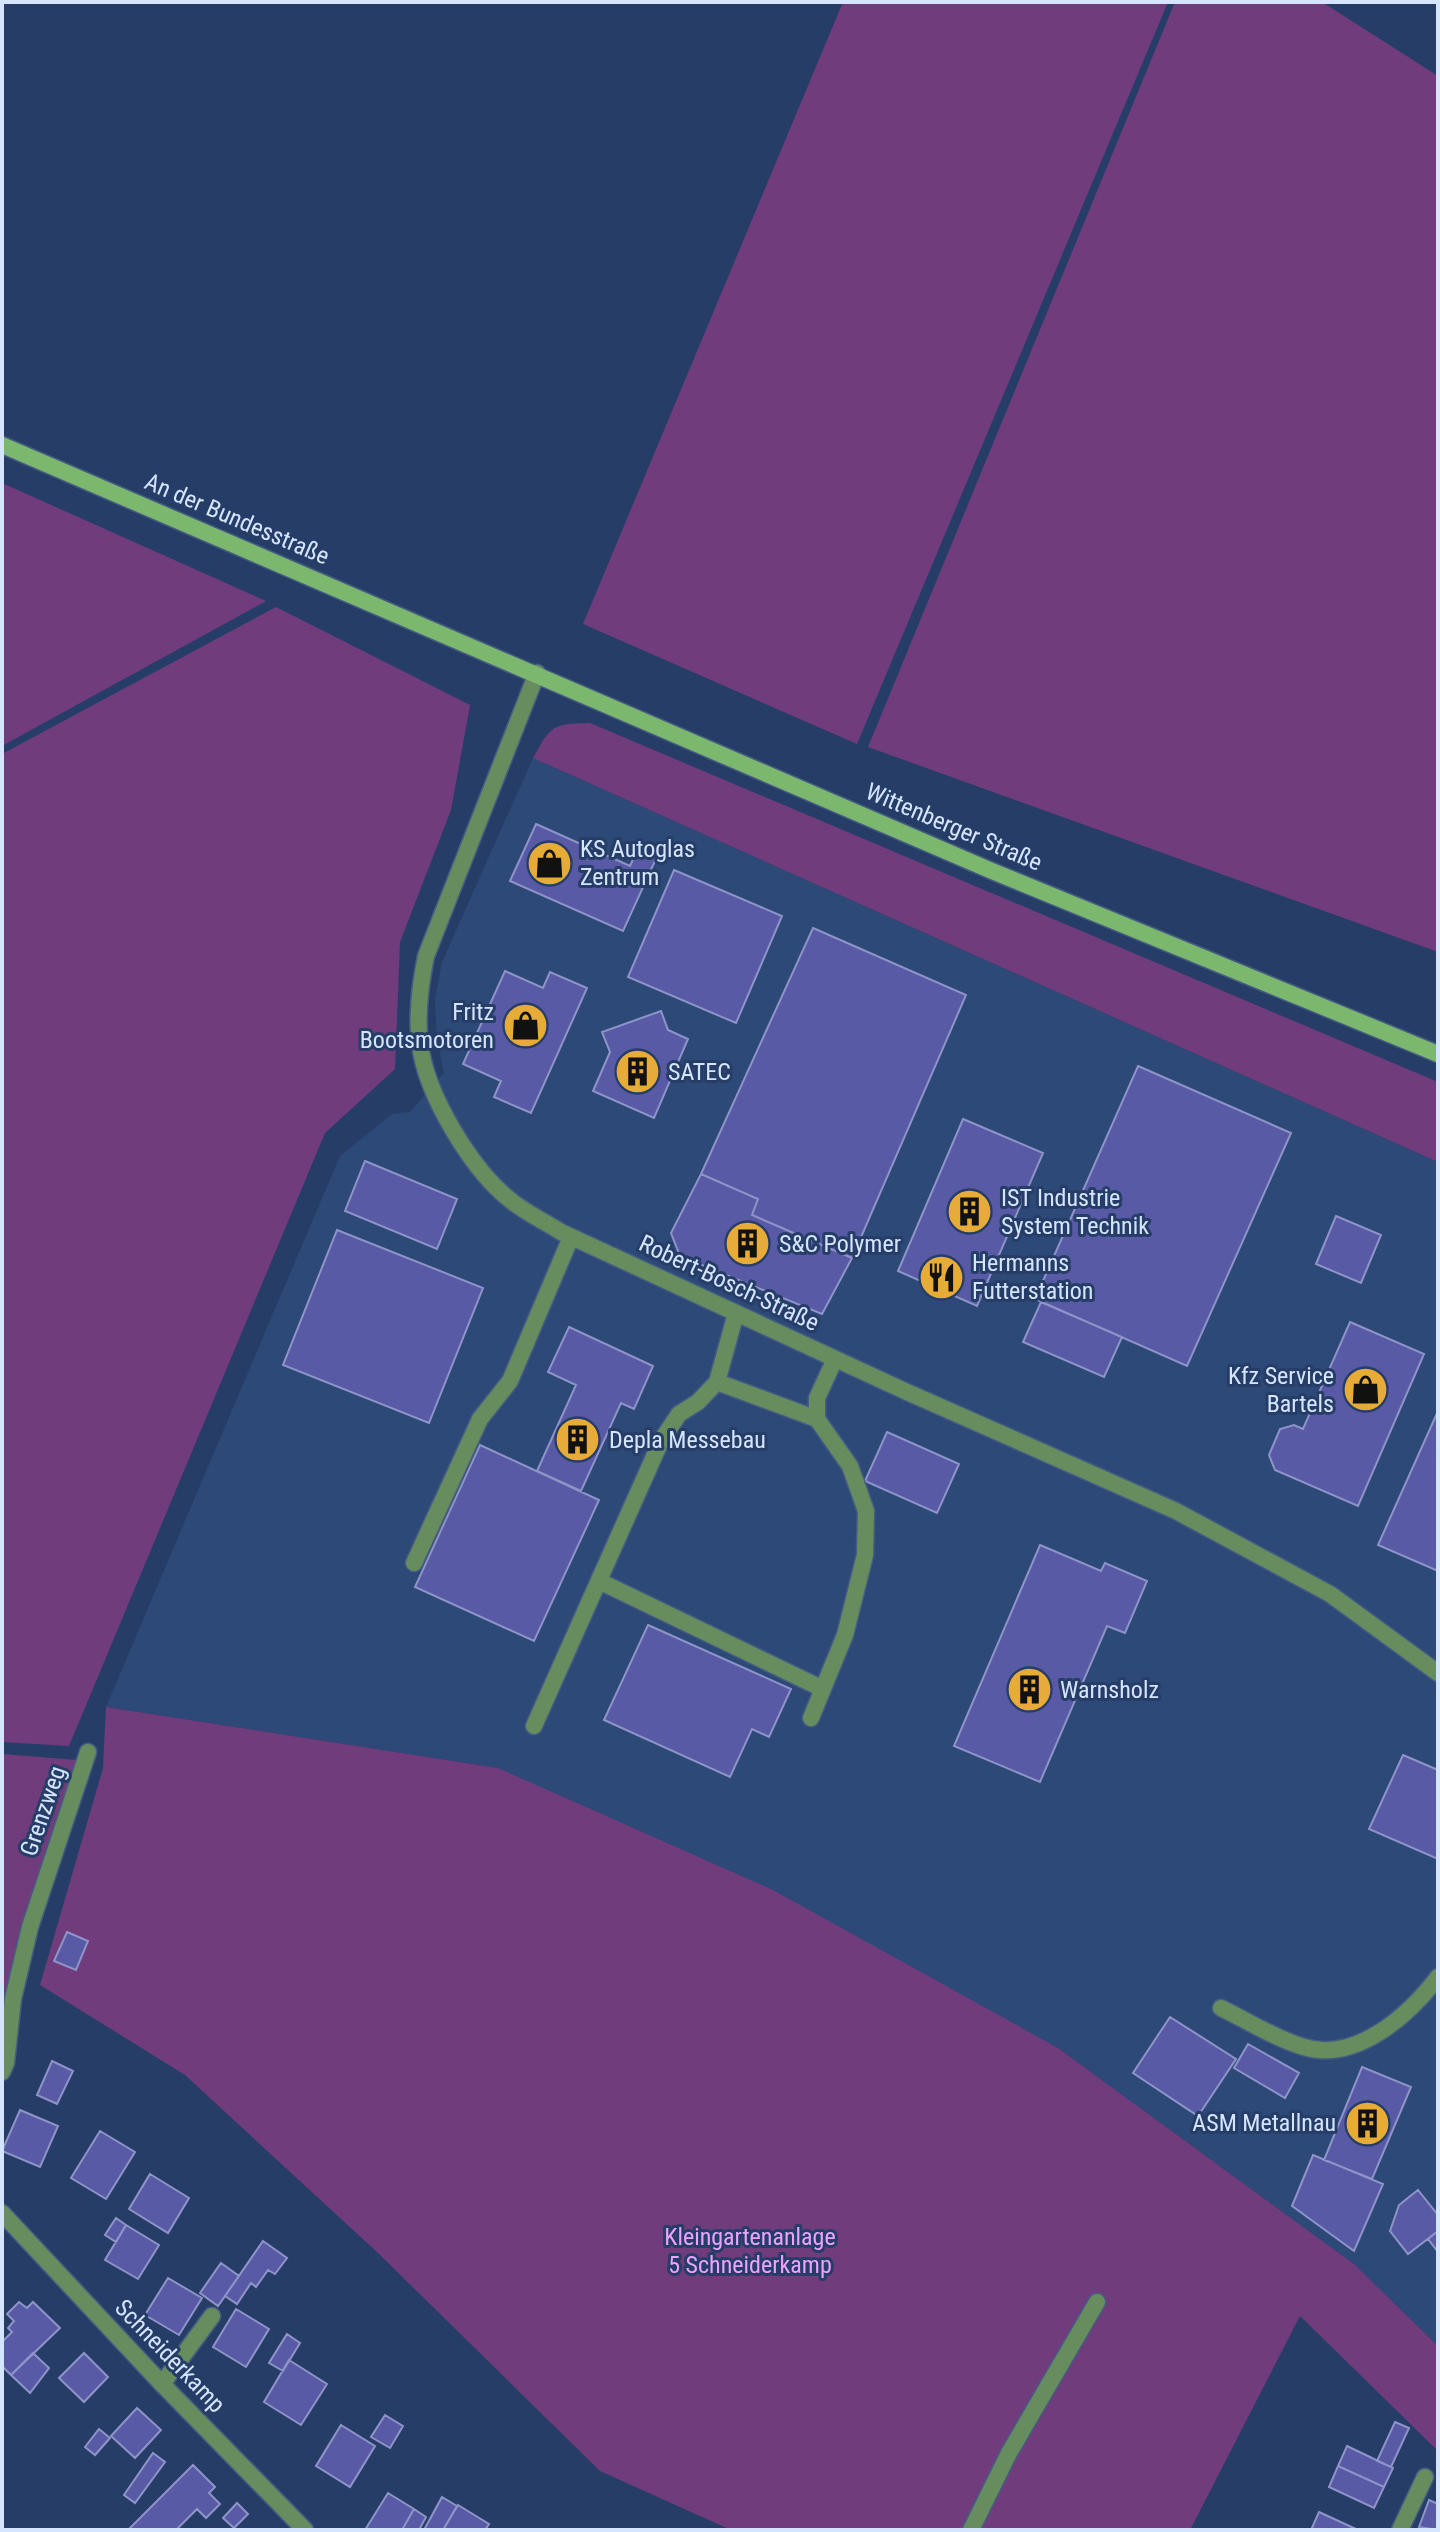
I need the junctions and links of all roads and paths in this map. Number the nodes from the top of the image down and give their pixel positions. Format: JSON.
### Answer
{"nodes":[{"id":1,"x":2,"y":445,"type":"edge"},
{"id":2,"x":453,"y":637,"type":"joint"},
{"id":3,"x":537,"y":673,"type":"junction"},
{"id":4,"x":1438,"y":1054,"type":"edge"},
{"id":5,"x":571,"y":1237,"type":"junction"},
{"id":6,"x":736,"y":1313,"type":"junction"},
{"id":7,"x":835,"y":1359,"type":"junction"},
{"id":8,"x":717,"y":1382,"type":"junction"},
{"id":9,"x":817,"y":1419,"type":"junction"},
{"id":10,"x":414,"y":1563,"type":"dead end"},
{"id":11,"x":599,"y":1581,"type":"junction"},
{"id":12,"x":1438,"y":1673,"type":"edge"},
{"id":13,"x":823,"y":1689,"type":"junction"},
{"id":14,"x":811,"y":1718,"type":"dead end"},
{"id":15,"x":534,"y":1726,"type":"dead end"},
{"id":16,"x":88,"y":1752,"type":"dead end"},
{"id":17,"x":1438,"y":1977,"type":"edge"},
{"id":18,"x":1221,"y":2008,"type":"dead end"},
{"id":19,"x":2,"y":2072,"type":"edge"},
{"id":20,"x":2,"y":2213,"type":"edge"},
{"id":21,"x":1097,"y":2302,"type":"dead end"},
{"id":22,"x":212,"y":2316,"type":"dead end"},
{"id":23,"x":162,"y":2384,"type":"junction"},
{"id":24,"x":1425,"y":2477,"type":"dead end"},
{"id":25,"x":305,"y":2530,"type":"edge"},
{"id":26,"x":971,"y":2530,"type":"edge"},
{"id":27,"x":1400,"y":2530,"type":"edge"}],
"edges":[{"from":1,"to":2,"type":"main road","name":"An der Bundesstraße"},
{"from":2,"to":3,"type":"main road","name":"Wittenberger Straße"},
{"from":3,"to":4,"type":"main road","name":"Wittenberger Straße"},
{"from":3,"to":5,"type":"street","name":"Robert-Bosch-Straße"},
{"from":5,"to":6,"type":"street","name":"Robert-Bosch-Straße"},
{"from":5,"to":10,"type":"street"},
{"from":6,"to":7,"type":"street","name":"Robert-Bosch-Straße"},
{"from":6,"to":8,"type":"street"},
{"from":7,"to":9,"type":"street"},
{"from":7,"to":12,"type":"street","name":"Robert-Bosch-Straße"},
{"from":8,"to":9,"type":"street"},
{"from":8,"to":11,"type":"street"},
{"from":9,"to":13,"type":"street"},
{"from":11,"to":13,"type":"street"},
{"from":11,"to":15,"type":"street"},
{"from":13,"to":14,"type":"street"},
{"from":16,"to":19,"type":"street","name":"Grenzweg"},
{"from":17,"to":18,"type":"street"},
{"from":20,"to":23,"type":"street","name":"Schneiderkamp"},
{"from":21,"to":26,"type":"street"},
{"from":22,"to":23,"type":"street"},
{"from":23,"to":25,"type":"street","name":"Schneiderkamp"},
{"from":24,"to":27,"type":"street"}]}
